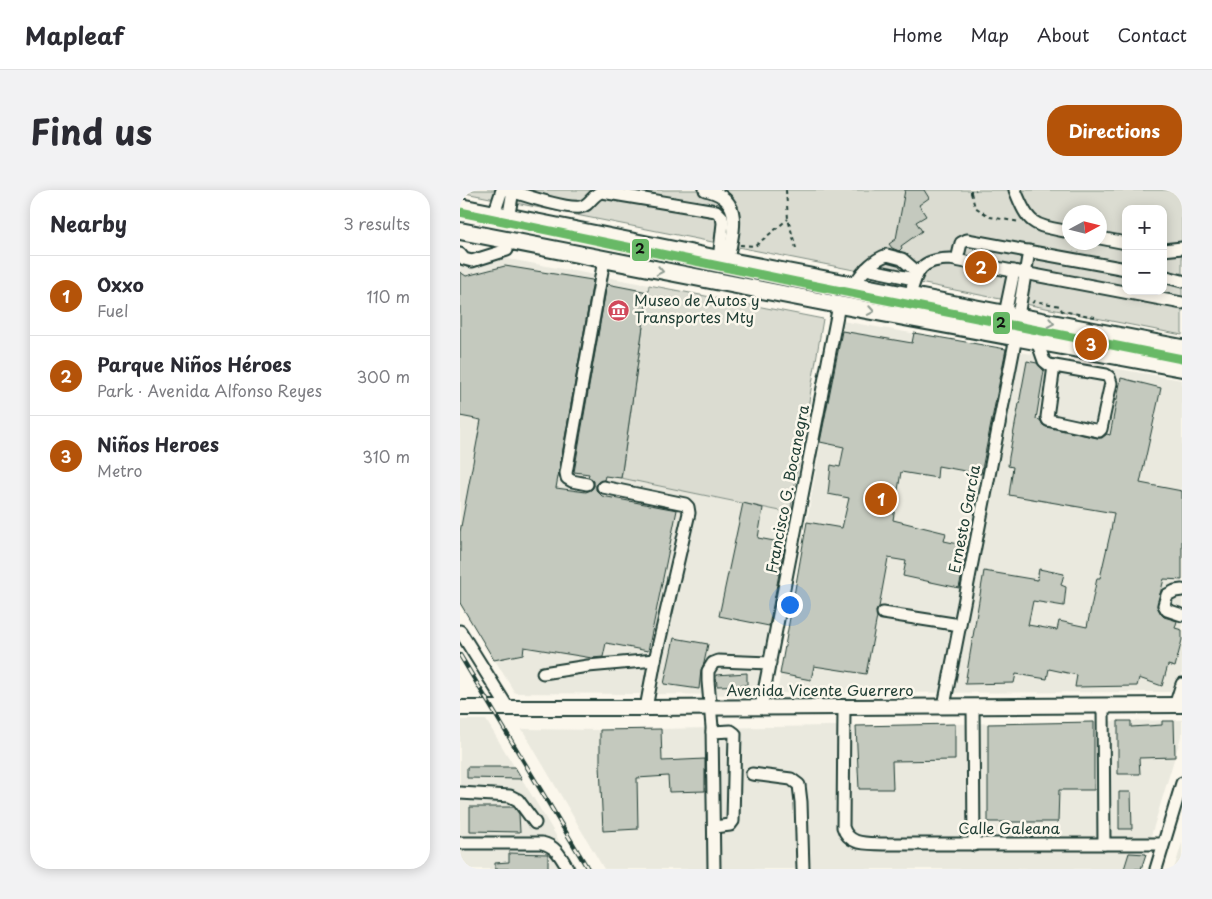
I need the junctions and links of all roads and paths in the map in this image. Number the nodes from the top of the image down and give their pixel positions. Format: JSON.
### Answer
{"nodes":[{"id":1,"x":705,"y":190,"type":"edge"},
{"id":2,"x":786,"y":190,"type":"edge"},
{"id":3,"x":976,"y":190,"type":"edge"},
{"id":4,"x":1015,"y":190,"type":"edge"},
{"id":5,"x":613,"y":192,"type":"edge"},
{"id":6,"x":971,"y":192,"type":"edge"},
{"id":7,"x":507,"y":196,"type":"edge"},
{"id":8,"x":462,"y":204,"type":"edge"},
{"id":9,"x":788,"y":219,"type":"junction"},
{"id":10,"x":1037,"y":225,"type":"junction"},
{"id":11,"x":1062,"y":230,"type":"edge"},
{"id":12,"x":468,"y":233,"type":"edge"},
{"id":13,"x":591,"y":233,"type":"junction"},
{"id":14,"x":1107,"y":239,"type":"edge"},
{"id":15,"x":460,"y":241,"type":"edge"},
{"id":16,"x":1122,"y":242,"type":"edge"},
{"id":17,"x":544,"y":248,"type":"junction"},
{"id":18,"x":1182,"y":248,"type":"edge"},
{"id":19,"x":507,"y":250,"type":"junction"},
{"id":20,"x":1167,"y":250,"type":"edge"},
{"id":21,"x":1029,"y":251,"type":"junction"},
{"id":22,"x":797,"y":252,"type":"dead end"},
{"id":23,"x":460,"y":254,"type":"edge"},
{"id":24,"x":726,"y":255,"type":"junction"},
{"id":25,"x":604,"y":260,"type":"junction"},
{"id":26,"x":957,"y":260,"type":"junction"},
{"id":27,"x":1122,"y":268,"type":"edge"},
{"id":28,"x":866,"y":269,"type":"junction"},
{"id":29,"x":1020,"y":272,"type":"junction"},
{"id":30,"x":916,"y":276,"type":"junction"},
{"id":31,"x":1167,"y":277,"type":"edge"},
{"id":32,"x":1182,"y":280,"type":"edge"},
{"id":33,"x":854,"y":285,"type":"junction"},
{"id":34,"x":1122,"y":291,"type":"edge"},
{"id":35,"x":1145,"y":295,"type":"edge"},
{"id":36,"x":910,"y":296,"type":"junction"},
{"id":37,"x":939,"y":301,"type":"junction"},
{"id":38,"x":1182,"y":302,"type":"edge"},
{"id":39,"x":1032,"y":303,"type":"dead end"},
{"id":40,"x":839,"y":305,"type":"junction"},
{"id":41,"x":1011,"y":315,"type":"junction"},
{"id":42,"x":1094,"y":323,"type":"dead end"},
{"id":43,"x":970,"y":328,"type":"junction"},
{"id":44,"x":1016,"y":337,"type":"junction"},
{"id":45,"x":1037,"y":341,"type":"junction"},
{"id":46,"x":1182,"y":348,"type":"edge"},
{"id":47,"x":1054,"y":366,"type":"junction"},
{"id":48,"x":1182,"y":368,"type":"edge"},
{"id":49,"x":587,"y":484,"type":"dead end"},
{"id":50,"x":603,"y":487,"type":"dead end"},
{"id":51,"x":1182,"y":590,"type":"edge"},
{"id":52,"x":883,"y":613,"type":"dead end"},
{"id":53,"x":1182,"y":614,"type":"edge"},
{"id":54,"x":960,"y":625,"type":"junction"},
{"id":55,"x":460,"y":631,"type":"edge"},
{"id":56,"x":655,"y":660,"type":"junction"},
{"id":57,"x":770,"y":663,"type":"junction"},
{"id":58,"x":543,"y":672,"type":"dead end"},
{"id":59,"x":1182,"y":684,"type":"edge"},
{"id":60,"x":1103,"y":705,"type":"junction"},
{"id":61,"x":944,"y":706,"type":"junction"},
{"id":62,"x":974,"y":706,"type":"junction"},
{"id":63,"x":1180,"y":706,"type":"edge"},
{"id":64,"x":761,"y":707,"type":"junction"},
{"id":65,"x":844,"y":707,"type":"junction"},
{"id":66,"x":460,"y":708,"type":"edge"},
{"id":67,"x":508,"y":708,"type":"junction"},
{"id":68,"x":646,"y":708,"type":"junction"},
{"id":69,"x":710,"y":708,"type":"junction"},
{"id":70,"x":712,"y":732,"type":"junction"},
{"id":71,"x":752,"y":774,"type":"dead end"},
{"id":72,"x":1182,"y":783,"type":"edge"},
{"id":73,"x":460,"y":793,"type":"edge"},
{"id":74,"x":535,"y":823,"type":"dead end"},
{"id":75,"x":714,"y":827,"type":"junction"},
{"id":76,"x":460,"y":843,"type":"edge"},
{"id":77,"x":1104,"y":844,"type":"junction"},
{"id":78,"x":1163,"y":844,"type":"junction"},
{"id":79,"x":974,"y":845,"type":"junction"},
{"id":80,"x":568,"y":869,"type":"edge"},
{"id":81,"x":714,"y":869,"type":"edge"},
{"id":82,"x":803,"y":869,"type":"edge"},
{"id":83,"x":1156,"y":869,"type":"edge"}],
"edges":[{"from":1,"to":24,"type":"street"},
{"from":2,"to":9,"type":"path"},
{"from":3,"to":6,"type":"path"},
{"from":4,"to":10,"type":"street"},
{"from":5,"to":7,"type":"street"},
{"from":5,"to":24,"type":"street"},
{"from":6,"to":10,"type":"path"},
{"from":7,"to":8,"type":"highway"},
{"from":7,"to":13,"type":"highway"},
{"from":8,"to":13,"type":"highway"},
{"from":9,"to":22,"type":"path"},
{"from":9,"to":24,"type":"path"},
{"from":10,"to":11,"type":"street"},
{"from":12,"to":17,"type":"highway"},
{"from":13,"to":24,"type":"highway"},
{"from":14,"to":16,"type":"street"},
{"from":15,"to":19,"type":"highway"},
{"from":17,"to":19,"type":"highway"},
{"from":17,"to":25,"type":"highway"},
{"from":18,"to":20,"type":"street"},
{"from":19,"to":23,"type":"street"},
{"from":21,"to":26,"type":"street"},
{"from":21,"to":27,"type":"street"},
{"from":21,"to":29,"type":"street"},
{"from":24,"to":33,"type":"highway"},
{"from":25,"to":40,"type":"highway","one_way":true},
{"from":25,"to":49,"type":"street"},
{"from":26,"to":29,"type":"street"},
{"from":26,"to":30,"type":"street"},
{"from":28,"to":30,"type":"street"},
{"from":28,"to":30,"type":"street"},
{"from":28,"to":33,"type":"street"},
{"from":29,"to":34,"type":"street"},
{"from":29,"to":41,"type":"street"},
{"from":30,"to":36,"type":"street"},
{"from":31,"to":32,"type":"street"},
{"from":33,"to":36,"type":"highway"},
{"from":35,"to":38,"type":"street"},
{"from":36,"to":37,"type":"highway"},
{"from":37,"to":41,"type":"highway"},
{"from":37,"to":43,"type":"highway"},
{"from":39,"to":42,"type":"path"},
{"from":40,"to":43,"type":"highway","one_way":true},
{"from":40,"to":57,"type":"street","name":"Francisco G. Bocanegra"},
{"from":41,"to":46,"type":"highway","one_way":true},
{"from":43,"to":44,"type":"highway"},
{"from":44,"to":45,"type":"highway"},
{"from":44,"to":54,"type":"street","name":"Ernesto García"},
{"from":45,"to":47,"type":"street"},
{"from":45,"to":48,"type":"highway"},
{"from":47,"to":47,"type":"street"},
{"from":50,"to":56,"type":"street"},
{"from":51,"to":53,"type":"street"},
{"from":52,"to":54,"type":"street"},
{"from":54,"to":61,"type":"street","name":"Ernesto García"},
{"from":55,"to":67,"type":"street"},
{"from":56,"to":58,"type":"street"},
{"from":56,"to":68,"type":"street"},
{"from":57,"to":64,"type":"street","name":"Francisco G. Bocanegra"},
{"from":57,"to":69,"type":"street"},
{"from":59,"to":63,"type":"street"},
{"from":60,"to":62,"type":"main road","name":"Avenida Vicente Guerrero"},
{"from":60,"to":63,"type":"main road","name":"Avenida Vicente Guerrero"},
{"from":60,"to":77,"type":"street"},
{"from":61,"to":62,"type":"main road","name":"Avenida Vicente Guerrero"},
{"from":61,"to":65,"type":"main road","name":"Avenida Vicente Guerrero"},
{"from":62,"to":79,"type":"street"},
{"from":64,"to":65,"type":"main road","name":"Avenida Vicente Guerrero"},
{"from":64,"to":69,"type":"main road","name":"Avenida Vicente Guerrero"},
{"from":65,"to":79,"type":"street","name":"Calle Galeana"},
{"from":66,"to":67,"type":"main road","name":"Avenida Vicente Guerrero"},
{"from":67,"to":68,"type":"main road","name":"Avenida Vicente Guerrero"},
{"from":68,"to":69,"type":"main road","name":"Avenida Vicente Guerrero"},
{"from":69,"to":70,"type":"street"},
{"from":70,"to":75,"type":"street"},
{"from":70,"to":75,"type":"street"},
{"from":71,"to":82,"type":"street"},
{"from":72,"to":78,"type":"street"},
{"from":73,"to":74,"type":"street"},
{"from":75,"to":81,"type":"street"},
{"from":76,"to":80,"type":"street"},
{"from":77,"to":78,"type":"street","name":"Calle Galeana"},
{"from":77,"to":79,"type":"street","name":"Calle Galeana"},
{"from":78,"to":83,"type":"street"}]}
